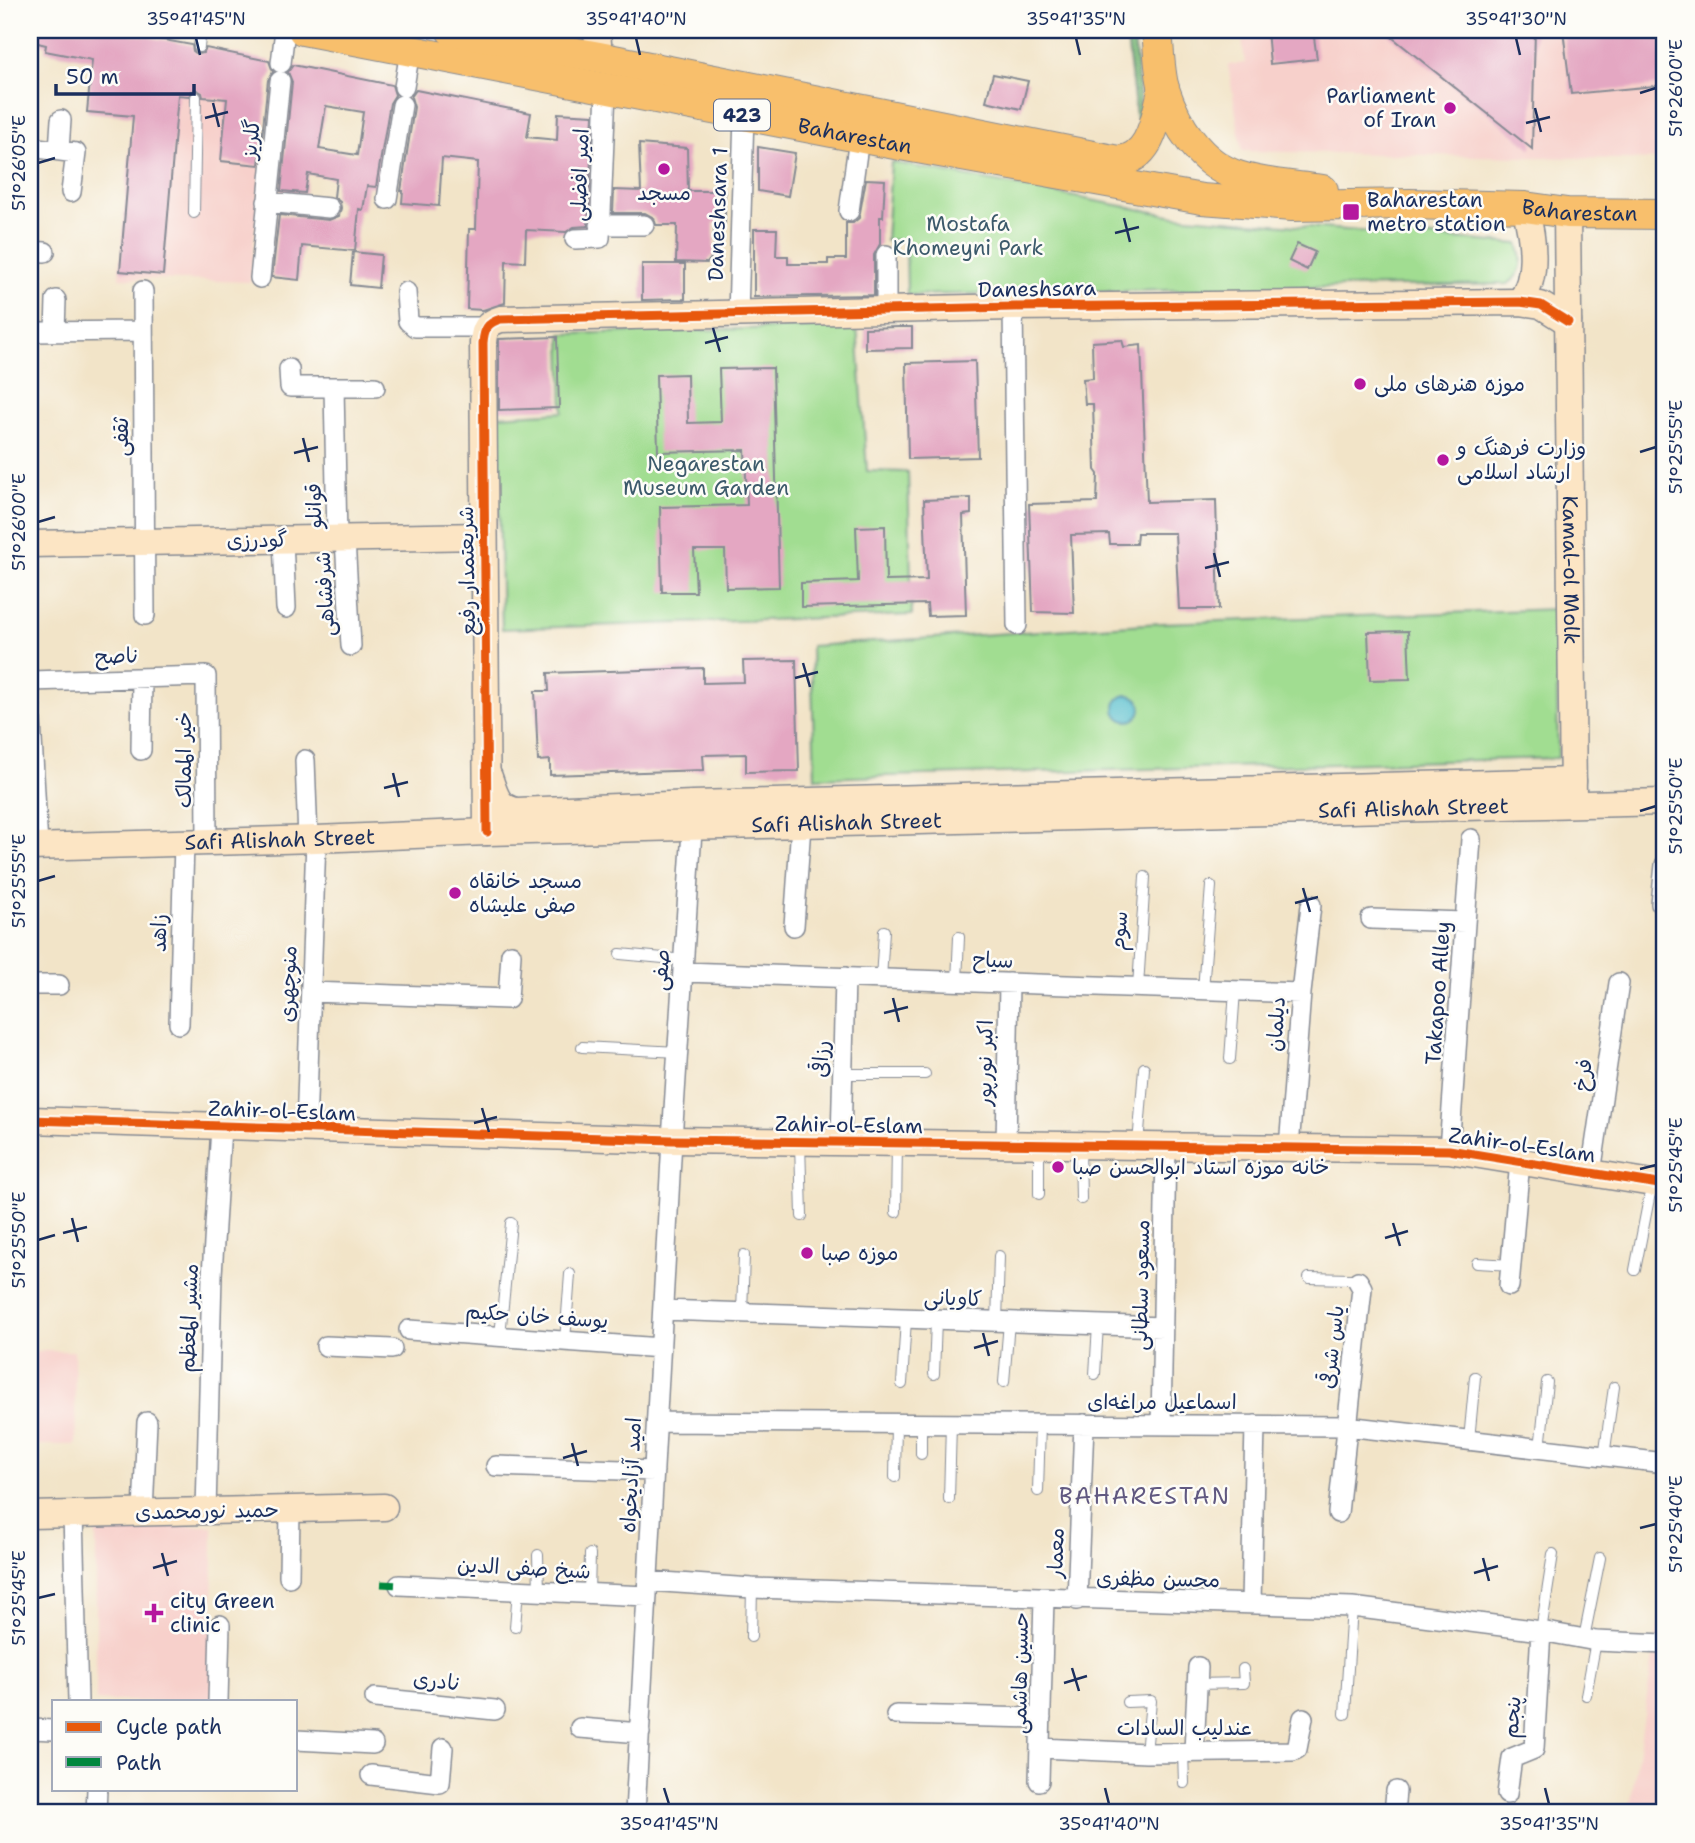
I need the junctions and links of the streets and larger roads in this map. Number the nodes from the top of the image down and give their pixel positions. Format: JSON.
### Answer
{"nodes":[{"id":1,"x":285,"y":30,"type":"edge"},
{"id":2,"x":303,"y":30,"type":"edge"},
{"id":3,"x":1157,"y":30,"type":"edge"},
{"id":4,"x":465,"y":31,"type":"edge"},
{"id":5,"x":598,"y":43,"type":"edge"},
{"id":6,"x":410,"y":51,"type":"junction"},
{"id":7,"x":1164,"y":88,"type":"junction"},
{"id":8,"x":606,"y":89,"type":"junction"},
{"id":9,"x":744,"y":115,"type":"junction"},
{"id":10,"x":61,"y":120,"type":"dead end"},
{"id":11,"x":859,"y":138,"type":"junction"},
{"id":12,"x":30,"y":147,"type":"edge"},
{"id":13,"x":67,"y":151,"type":"junction"},
{"id":14,"x":71,"y":192,"type":"dead end"},
{"id":15,"x":387,"y":199,"type":"dead end"},
{"id":16,"x":267,"y":202,"type":"junction"},
{"id":17,"x":1410,"y":204,"type":"junction"},
{"id":18,"x":1525,"y":207,"type":"junction"},
{"id":19,"x":329,"y":208,"type":"dead end"},
{"id":20,"x":849,"y":211,"type":"dead end"},
{"id":21,"x":1567,"y":213,"type":"junction"},
{"id":22,"x":1665,"y":214,"type":"edge"},
{"id":23,"x":600,"y":225,"type":"junction"},
{"id":24,"x":644,"y":225,"type":"dead end"},
{"id":25,"x":575,"y":239,"type":"dead end"},
{"id":26,"x":886,"y":255,"type":"dead end"},
{"id":27,"x":260,"y":278,"type":"dead end"},
{"id":28,"x":143,"y":290,"type":"dead end"},
{"id":29,"x":406,"y":292,"type":"dead end"},
{"id":30,"x":56,"y":300,"type":"dead end"},
{"id":31,"x":1520,"y":302,"type":"junction"},
{"id":32,"x":1013,"y":307,"type":"junction"},
{"id":33,"x":886,"y":309,"type":"junction"},
{"id":34,"x":738,"y":314,"type":"junction"},
{"id":35,"x":1568,"y":322,"type":"junction"},
{"id":36,"x":494,"y":323,"type":"junction"},
{"id":37,"x":143,"y":331,"type":"junction"},
{"id":38,"x":30,"y":332,"type":"edge"},
{"id":39,"x":55,"y":332,"type":"junction"},
{"id":40,"x":289,"y":369,"type":"dead end"},
{"id":41,"x":334,"y":387,"type":"junction"},
{"id":42,"x":375,"y":387,"type":"dead end"},
{"id":43,"x":483,"y":536,"type":"junction"},
{"id":44,"x":341,"y":539,"type":"junction"},
{"id":45,"x":283,"y":540,"type":"junction"},
{"id":46,"x":144,"y":542,"type":"junction"},
{"id":47,"x":30,"y":544,"type":"edge"},
{"id":48,"x":286,"y":608,"type":"dead end"},
{"id":49,"x":145,"y":615,"type":"dead end"},
{"id":50,"x":1017,"y":625,"type":"dead end"},
{"id":51,"x":351,"y":646,"type":"dead end"},
{"id":52,"x":206,"y":676,"type":"joint"},
{"id":53,"x":142,"y":678,"type":"junction"},
{"id":54,"x":30,"y":681,"type":"edge"},
{"id":55,"x":30,"y":703,"type":"edge"},
{"id":56,"x":141,"y":750,"type":"dead end"},
{"id":57,"x":305,"y":760,"type":"dead end"},
{"id":58,"x":488,"y":772,"type":"junction"},
{"id":59,"x":1573,"y":792,"type":"junction"},
{"id":60,"x":1665,"y":802,"type":"edge"},
{"id":61,"x":693,"y":815,"type":"junction"},
{"id":62,"x":801,"y":825,"type":"junction"},
{"id":63,"x":487,"y":832,"type":"junction"},
{"id":64,"x":312,"y":839,"type":"junction"},
{"id":65,"x":1471,"y":839,"type":"dead end"},
{"id":66,"x":196,"y":843,"type":"junction"},
{"id":67,"x":34,"y":847,"type":"edge"},
{"id":68,"x":1665,"y":865,"type":"edge"},
{"id":69,"x":1661,"y":904,"type":"dead end"},
{"id":70,"x":1311,"y":905,"type":"dead end"},
{"id":71,"x":1371,"y":919,"type":"dead end"},
{"id":72,"x":1465,"y":922,"type":"junction"},
{"id":73,"x":794,"y":926,"type":"dead end"},
{"id":74,"x":511,"y":954,"type":"dead end"},
{"id":75,"x":684,"y":966,"type":"junction"},
{"id":76,"x":845,"y":977,"type":"junction"},
{"id":77,"x":1009,"y":983,"type":"junction"},
{"id":78,"x":1619,"y":983,"type":"dead end"},
{"id":79,"x":30,"y":985,"type":"edge"},
{"id":80,"x":59,"y":985,"type":"dead end"},
{"id":81,"x":311,"y":992,"type":"junction"},
{"id":82,"x":1301,"y":993,"type":"junction"},
{"id":83,"x":179,"y":1024,"type":"dead end"},
{"id":84,"x":30,"y":1120,"type":"edge"},
{"id":85,"x":222,"y":1127,"type":"junction"},
{"id":86,"x":306,"y":1129,"type":"junction"},
{"id":87,"x":672,"y":1140,"type":"junction"},
{"id":88,"x":841,"y":1142,"type":"junction"},
{"id":89,"x":1006,"y":1144,"type":"junction"},
{"id":90,"x":1166,"y":1146,"type":"junction"},
{"id":91,"x":1289,"y":1148,"type":"junction"},
{"id":92,"x":1449,"y":1150,"type":"junction"},
{"id":93,"x":1520,"y":1161,"type":"junction"},
{"id":94,"x":1591,"y":1173,"type":"junction"},
{"id":95,"x":1658,"y":1184,"type":"edge"},
{"id":96,"x":1358,"y":1281,"type":"road end"},
{"id":97,"x":1509,"y":1286,"type":"dead end"},
{"id":98,"x":663,"y":1310,"type":"junction"},
{"id":99,"x":1163,"y":1327,"type":"junction"},
{"id":100,"x":409,"y":1330,"type":"dead end"},
{"id":101,"x":326,"y":1346,"type":"dead end"},
{"id":102,"x":661,"y":1348,"type":"junction"},
{"id":103,"x":392,"y":1349,"type":"dead end"},
{"id":104,"x":146,"y":1422,"type":"dead end"},
{"id":105,"x":657,"y":1422,"type":"junction"},
{"id":106,"x":1084,"y":1424,"type":"junction"},
{"id":107,"x":1161,"y":1425,"type":"junction"},
{"id":108,"x":1255,"y":1425,"type":"junction"},
{"id":109,"x":1346,"y":1426,"type":"junction"},
{"id":110,"x":1665,"y":1463,"type":"edge"},
{"id":111,"x":496,"y":1466,"type":"dead end"},
{"id":112,"x":654,"y":1471,"type":"junction"},
{"id":113,"x":384,"y":1507,"type":"dead end"},
{"id":114,"x":290,"y":1509,"type":"junction"},
{"id":115,"x":206,"y":1511,"type":"junction"},
{"id":116,"x":143,"y":1513,"type":"junction"},
{"id":117,"x":1338,"y":1513,"type":"dead end"},
{"id":118,"x":73,"y":1514,"type":"junction"},
{"id":119,"x":30,"y":1515,"type":"edge"},
{"id":120,"x":289,"y":1577,"type":"dead end"},
{"id":121,"x":399,"y":1585,"type":"dead end"},
{"id":122,"x":648,"y":1588,"type":"junction"},
{"id":123,"x":1044,"y":1598,"type":"junction"},
{"id":124,"x":1077,"y":1600,"type":"junction"},
{"id":125,"x":1251,"y":1603,"type":"junction"},
{"id":126,"x":220,"y":1625,"type":"dead end"},
{"id":127,"x":1541,"y":1631,"type":"junction"},
{"id":128,"x":1665,"y":1644,"type":"edge"},
{"id":129,"x":1197,"y":1676,"type":"road end"},
{"id":130,"x":375,"y":1698,"type":"dead end"},
{"id":131,"x":78,"y":1700,"type":"edge"},
{"id":132,"x":218,"y":1700,"type":"edge"},
{"id":133,"x":495,"y":1710,"type":"dead end"},
{"id":134,"x":896,"y":1715,"type":"dead end"},
{"id":135,"x":1041,"y":1718,"type":"junction"},
{"id":136,"x":1303,"y":1718,"type":"dead end"},
{"id":137,"x":580,"y":1728,"type":"dead end"},
{"id":138,"x":30,"y":1729,"type":"edge"},
{"id":139,"x":52,"y":1730,"type":"edge"},
{"id":140,"x":640,"y":1733,"type":"junction"},
{"id":141,"x":298,"y":1741,"type":"edge"},
{"id":142,"x":373,"y":1744,"type":"dead end"},
{"id":143,"x":443,"y":1748,"type":"dead end"},
{"id":144,"x":1041,"y":1748,"type":"junction"},
{"id":145,"x":1189,"y":1751,"type":"junction"},
{"id":146,"x":372,"y":1775,"type":"dead end"},
{"id":147,"x":1039,"y":1781,"type":"dead end"},
{"id":148,"x":97,"y":1790,"type":"edge"},
{"id":149,"x":1396,"y":1791,"type":"dead end"},
{"id":150,"x":1507,"y":1794,"type":"dead end"},
{"id":151,"x":96,"y":1813,"type":"edge"},
{"id":152,"x":635,"y":1813,"type":"edge"},
{"id":153,"x":1394,"y":1813,"type":"edge"}],
"edges":[{"from":1,"to":16,"type":"street","name":"گلریز"},
{"from":2,"to":6,"type":"main road","name":"Baharestan","number":"423"},
{"from":3,"to":7,"type":"main road"},
{"from":4,"to":5,"type":"main road","name":"Baharestan","number":"423"},
{"from":5,"to":7,"type":"main road","name":"Baharestan","number":"423"},
{"from":6,"to":8,"type":"main road","name":"Baharestan","number":"423"},
{"from":6,"to":15,"type":"street"},
{"from":7,"to":17,"type":"main road","name":"Baharestan"},
{"from":8,"to":9,"type":"main road","name":"Baharestan","number":"423"},
{"from":8,"to":23,"type":"street","name":"امیر افضلی"},
{"from":9,"to":11,"type":"main road","name":"Baharestan","number":"423"},
{"from":9,"to":34,"type":"street","name":"Daneshsara 1"},
{"from":10,"to":13,"type":"street"},
{"from":11,"to":17,"type":"main road","name":"Baharestan","number":"423"},
{"from":11,"to":20,"type":"street"},
{"from":12,"to":13,"type":"street"},
{"from":13,"to":14,"type":"street"},
{"from":16,"to":19,"type":"street"},
{"from":16,"to":27,"type":"street","name":"گلریز"},
{"from":17,"to":18,"type":"main road","name":"Baharestan","number":"423"},
{"from":18,"to":21,"type":"main road","name":"Baharestan","number":"423"},
{"from":18,"to":31,"type":"street"},
{"from":21,"to":22,"type":"main road","name":"Baharestan","number":"423"},
{"from":21,"to":35,"type":"street","name":"Kamal-ol Molk"},
{"from":23,"to":24,"type":"street"},
{"from":23,"to":25,"type":"street","name":"امیر افضلی"},
{"from":26,"to":33,"type":"street"},
{"from":28,"to":37,"type":"street","name":"ثقفی"},
{"from":29,"to":36,"type":"street"},
{"from":30,"to":39,"type":"street"},
{"from":31,"to":32,"type":"street","name":"Daneshsara"},
{"from":31,"to":35,"type":"street","name":"Daneshsara"},
{"from":32,"to":33,"type":"street","name":"Daneshsara"},
{"from":32,"to":50,"type":"street"},
{"from":33,"to":34,"type":"street","name":"Daneshsara"},
{"from":34,"to":36,"type":"street","name":"Daneshsara"},
{"from":35,"to":59,"type":"street","name":"Kamal-ol Molk"},
{"from":36,"to":43,"type":"street","name":"شریعتمدار رفیع"},
{"from":37,"to":39,"type":"street"},
{"from":37,"to":46,"type":"street","name":"ثقفی"},
{"from":38,"to":39,"type":"street"},
{"from":40,"to":41,"type":"street"},
{"from":41,"to":42,"type":"street"},
{"from":41,"to":44,"type":"street","name":"قوانلو"},
{"from":43,"to":44,"type":"street","name":"گودرزی"},
{"from":43,"to":58,"type":"street","name":"شریعتمدار رفیع"},
{"from":44,"to":45,"type":"street","name":"گودرزی"},
{"from":44,"to":51,"type":"street","name":"شرفشاهی"},
{"from":45,"to":46,"type":"street","name":"گودرزی"},
{"from":45,"to":48,"type":"street"},
{"from":46,"to":47,"type":"street","name":"گودرزی"},
{"from":46,"to":49,"type":"street","name":"ثقفی"},
{"from":52,"to":53,"type":"street","name":"ناصح"},
{"from":52,"to":66,"type":"street","name":"خیر الممالک"},
{"from":53,"to":54,"type":"street","name":"ناصح"},
{"from":53,"to":56,"type":"street"},
{"from":55,"to":67,"type":"street"},
{"from":57,"to":64,"type":"street","name":"منوچهری"},
{"from":58,"to":61,"type":"street","name":"Safi Alishah Street"},
{"from":58,"to":63,"type":"street","name":"شریعتمدار رفیع"},
{"from":59,"to":60,"type":"street","name":"Safi Alishah Street"},
{"from":59,"to":61,"type":"street","name":"Safi Alishah Street"},
{"from":59,"to":62,"type":"street","name":"Safi Alishah Street"},
{"from":61,"to":62,"type":"street","name":"Safi Alishah Street"},
{"from":61,"to":63,"type":"street","name":"Safi Alishah Street"},
{"from":61,"to":75,"type":"street","name":"صفی"},
{"from":62,"to":73,"type":"street"},
{"from":63,"to":64,"type":"street","name":"Safi Alishah Street"},
{"from":64,"to":66,"type":"street","name":"Safi Alishah Street"},
{"from":64,"to":81,"type":"street","name":"منوچهری"},
{"from":65,"to":72,"type":"street","name":"Takapoo Alley"},
{"from":66,"to":67,"type":"street","name":"Safi Alishah Street"},
{"from":66,"to":83,"type":"street","name":"زاهد"},
{"from":68,"to":69,"type":"street"},
{"from":70,"to":82,"type":"street","name":"دیلمان"},
{"from":71,"to":72,"type":"street"},
{"from":72,"to":92,"type":"street","name":"Takapoo Alley"},
{"from":74,"to":81,"type":"street"},
{"from":75,"to":76,"type":"street","name":"سیاح"},
{"from":75,"to":87,"type":"street","name":"صفی"},
{"from":76,"to":77,"type":"street","name":"سیاح"},
{"from":76,"to":88,"type":"street","name":"رزاقی"},
{"from":77,"to":82,"type":"street","name":"سیاح"},
{"from":77,"to":89,"type":"street","name":"اکبر نورپور"},
{"from":78,"to":94,"type":"street","name":"فرخ"},
{"from":79,"to":80,"type":"street"},
{"from":81,"to":86,"type":"street","name":"منوچهری"},
{"from":82,"to":91,"type":"street","name":"دیلمان"},
{"from":84,"to":85,"type":"street","name":"Zahir-ol-Eslam"},
{"from":85,"to":86,"type":"street","name":"Zahir-ol-Eslam"},
{"from":85,"to":115,"type":"street","name":"مشیر المعظم"},
{"from":86,"to":87,"type":"street","name":"Zahir-ol-Eslam"},
{"from":87,"to":88,"type":"street","name":"Zahir-ol-Eslam"},
{"from":87,"to":98,"type":"street","name":"امید آزادیخواه"},
{"from":88,"to":89,"type":"street","name":"Zahir-ol-Eslam"},
{"from":89,"to":90,"type":"street","name":"Zahir-ol-Eslam"},
{"from":90,"to":91,"type":"street","name":"Zahir-ol-Eslam"},
{"from":90,"to":99,"type":"street","name":"مسعود سلطانی"},
{"from":91,"to":92,"type":"street","name":"Zahir-ol-Eslam"},
{"from":92,"to":93,"type":"street","name":"Zahir-ol-Eslam"},
{"from":93,"to":94,"type":"street","name":"Zahir-ol-Eslam"},
{"from":93,"to":97,"type":"street"},
{"from":94,"to":95,"type":"street","name":"Zahir-ol-Eslam"},
{"from":96,"to":109,"type":"street","name":"یاس شرقی"},
{"from":98,"to":99,"type":"street","name":"کاویانی"},
{"from":98,"to":102,"type":"street","name":"امید آزادیخواه"},
{"from":99,"to":107,"type":"street","name":"مسعود سلطانی"},
{"from":100,"to":102,"type":"street","name":"یوسف خان حکیم"},
{"from":101,"to":103,"type":"street"},
{"from":102,"to":105,"type":"street","name":"امید آزادیخواه"},
{"from":104,"to":116,"type":"street"},
{"from":105,"to":106,"type":"street","name":"اسماعیل مراغه‌ای"},
{"from":105,"to":112,"type":"street","name":"امید آزادیخواه"},
{"from":106,"to":107,"type":"street","name":"اسماعیل مراغه‌ای"},
{"from":106,"to":124,"type":"street","name":"معمار"},
{"from":107,"to":108,"type":"street","name":"اسماعیل مراغه‌ای"},
{"from":108,"to":109,"type":"street","name":"اسماعیل مراغه‌ای"},
{"from":108,"to":125,"type":"street"},
{"from":109,"to":110,"type":"street","name":"اسماعیل مراغه‌ای"},
{"from":109,"to":117,"type":"street","name":"یاس شرقی"},
{"from":111,"to":112,"type":"street"},
{"from":112,"to":122,"type":"street","name":"امید آزادیخواه"},
{"from":113,"to":114,"type":"street","name":"حمید نورمحمدی"},
{"from":114,"to":115,"type":"street","name":"حمید نورمحمدی"},
{"from":114,"to":120,"type":"street"},
{"from":115,"to":116,"type":"street","name":"حمید نورمحمدی"},
{"from":116,"to":118,"type":"street","name":"حمید نورمحمدی"},
{"from":118,"to":119,"type":"street","name":"حمید نورمحمدی"},
{"from":118,"to":131,"type":"street"},
{"from":121,"to":122,"type":"street","name":"شیخ صفی الدین"},
{"from":122,"to":123,"type":"street","name":"محسن مظفری"},
{"from":122,"to":140,"type":"street","name":"امید آزادیخواه"},
{"from":123,"to":124,"type":"street","name":"محسن مظفری"},
{"from":123,"to":135,"type":"street","name":"حسین هاشمی"},
{"from":124,"to":125,"type":"street","name":"محسن مظفری"},
{"from":125,"to":127,"type":"street","name":"محسن مظفری"},
{"from":126,"to":132,"type":"street"},
{"from":127,"to":128,"type":"street","name":"محسن مظفری"},
{"from":127,"to":150,"type":"street","name":"پنجم"},
{"from":129,"to":145,"type":"street"},
{"from":130,"to":133,"type":"street","name":"نادری"},
{"from":134,"to":135,"type":"street"},
{"from":135,"to":144,"type":"street","name":"حسین هاشمی"},
{"from":136,"to":145,"type":"street","name":"عندلیب السادات"},
{"from":137,"to":140,"type":"street"},
{"from":138,"to":139,"type":"street"},
{"from":140,"to":152,"type":"street","name":"امید آزادیخواه"},
{"from":141,"to":142,"type":"street"},
{"from":143,"to":146,"type":"street"},
{"from":144,"to":145,"type":"street","name":"عندلیب السادات"},
{"from":144,"to":147,"type":"street"},
{"from":148,"to":151,"type":"street"},
{"from":149,"to":153,"type":"street"}]}
